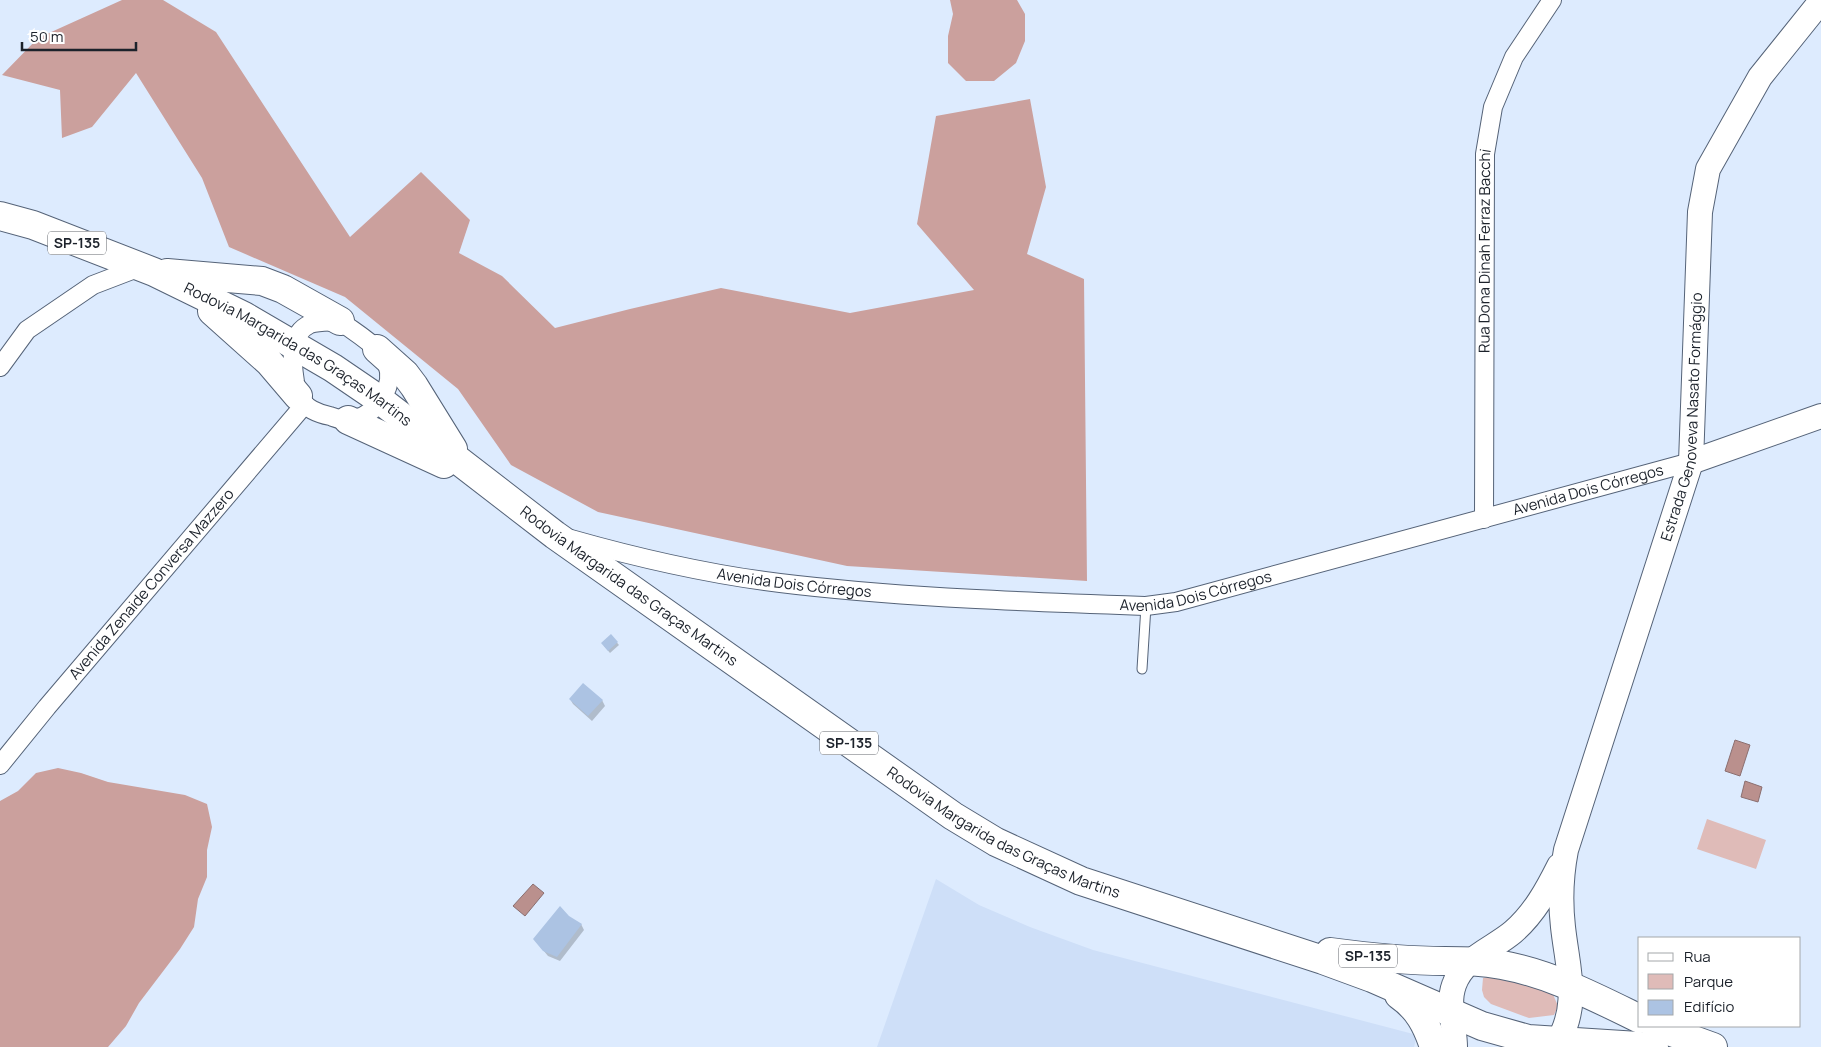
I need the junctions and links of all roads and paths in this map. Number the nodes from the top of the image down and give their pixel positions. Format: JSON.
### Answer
{"nodes":[{"id":1,"x":1552,"y":0,"type":"edge"},
{"id":2,"x":1821,"y":1,"type":"edge"},
{"id":3,"x":0,"y":216,"type":"edge"},
{"id":4,"x":147,"y":270,"type":"junction"},
{"id":5,"x":189,"y":289,"type":"junction"},
{"id":6,"x":340,"y":322,"type":"junction"},
{"id":7,"x":294,"y":344,"type":"junction"},
{"id":8,"x":377,"y":349,"type":"junction"},
{"id":9,"x":0,"y":367,"type":"edge"},
{"id":10,"x":302,"y":400,"type":"junction"},
{"id":11,"x":380,"y":400,"type":"junction"},
{"id":12,"x":1821,"y":416,"type":"edge"},
{"id":13,"x":348,"y":420,"type":"junction"},
{"id":14,"x":1691,"y":462,"type":"junction"},
{"id":15,"x":467,"y":469,"type":"junction"},
{"id":16,"x":1484,"y":519,"type":"junction"},
{"id":17,"x":555,"y":535,"type":"junction"},
{"id":18,"x":1146,"y":606,"type":"junction"},
{"id":19,"x":1142,"y":669,"type":"dead end"},
{"id":20,"x":0,"y":765,"type":"edge"},
{"id":21,"x":1566,"y":850,"type":"junction"},
{"id":22,"x":1265,"y":940,"type":"junction"},
{"id":23,"x":1472,"y":960,"type":"junction"},
{"id":24,"x":1372,"y":978,"type":"junction"},
{"id":25,"x":1571,"y":986,"type":"junction"},
{"id":26,"x":1453,"y":1013,"type":"junction"},
{"id":27,"x":1638,"y":1018,"type":"edge"},
{"id":28,"x":1658,"y":1027,"type":"edge"},
{"id":29,"x":1556,"y":1044,"type":"edge"},
{"id":30,"x":1617,"y":1046,"type":"edge"},
{"id":31,"x":1434,"y":1047,"type":"edge"},
{"id":32,"x":1455,"y":1047,"type":"edge"},
{"id":33,"x":1654,"y":1047,"type":"edge"},
{"id":34,"x":1713,"y":1047,"type":"edge"}],
"edges":[{"from":1,"to":16,"type":"street","name":"Rua Dona Dinah Ferraz Bacchi"},
{"from":2,"to":14,"type":"street","name":"Estrada Genoveva Nasato Formággio"},
{"from":3,"to":4,"type":"main road","name":"Rodovia Margarida das Graças Martins","number":"SP-135"},
{"from":4,"to":5,"type":"main road","name":"Rodovia Margarida das Graças Martins","number":"SP-135"},
{"from":4,"to":6,"type":"main road"},
{"from":4,"to":9,"type":"street"},
{"from":5,"to":7,"type":"main road","name":"Rodovia Margarida das Graças Martins","number":"SP-135"},
{"from":5,"to":10,"type":"main road"},
{"from":6,"to":7,"type":"street"},
{"from":6,"to":8,"type":"street"},
{"from":7,"to":10,"type":"street"},
{"from":7,"to":11,"type":"main road","name":"Rodovia Margarida das Graças Martins","number":"SP-135"},
{"from":8,"to":11,"type":"street"},
{"from":8,"to":15,"type":"main road"},
{"from":10,"to":13,"type":"street"},
{"from":10,"to":20,"type":"street","name":"Avenida Zenaide Conversa Mazzero"},
{"from":11,"to":13,"type":"street"},
{"from":11,"to":15,"type":"main road","name":"Rodovia Margarida das Graças Martins","number":"SP-135"},
{"from":12,"to":14,"type":"street","name":"Avenida Dois Córregos"},
{"from":13,"to":15,"type":"main road"},
{"from":14,"to":16,"type":"street","name":"Avenida Dois Córregos"},
{"from":14,"to":21,"type":"street","name":"Estrada Genoveva Nasato Formággio"},
{"from":15,"to":17,"type":"main road","name":"Rodovia Margarida das Graças Martins","number":"SP-135"},
{"from":16,"to":18,"type":"street","name":"Avenida Dois Córregos"},
{"from":17,"to":18,"type":"street","name":"Avenida Dois Córregos"},
{"from":17,"to":22,"type":"main road","name":"Rodovia Margarida das Graças Martins","number":"SP-135"},
{"from":18,"to":19,"type":"lane"},
{"from":21,"to":23,"type":"street","name":"Estrada Genoveva Nasato Formággio"},
{"from":21,"to":25,"type":"street","name":"Estrada Genoveva Nasato Formággio"},
{"from":22,"to":23,"type":"main road","name":"Rodovia Margarida das Graças Martins","number":"SP-135"},
{"from":22,"to":24,"type":"main road","name":"Rodovia Margarida das Graças Martins","number":"SP-135"},
{"from":23,"to":25,"type":"main road","name":"Rodovia Margarida das Graças Martins","number":"SP-135"},
{"from":23,"to":26,"type":"street","name":"Estrada Genoveva Nasato Formággio"},
{"from":24,"to":26,"type":"main road","name":"Rodovia Margarida das Graças Martins","number":"SP-135"},
{"from":24,"to":31,"type":"main road"},
{"from":25,"to":27,"type":"main road","name":"Rodovia Margarida das Graças Martins","number":"SP-135"},
{"from":25,"to":29,"type":"street","name":"Estrada Genoveva Nasato Formággio"},
{"from":26,"to":29,"type":"main road","name":"Rodovia Margarida das Graças Martins","number":"SP-135"},
{"from":26,"to":32,"type":"street","name":"Estrada Genoveva Nasato Formággio"},
{"from":28,"to":34,"type":"main road"},
{"from":29,"to":30,"type":"main road","name":"Rodovia Margarida das Graças Martins","number":"SP-135"},
{"from":30,"to":33,"type":"main road","name":"Rodovia Margarida das Graças Martins","number":"SP-135"}]}
